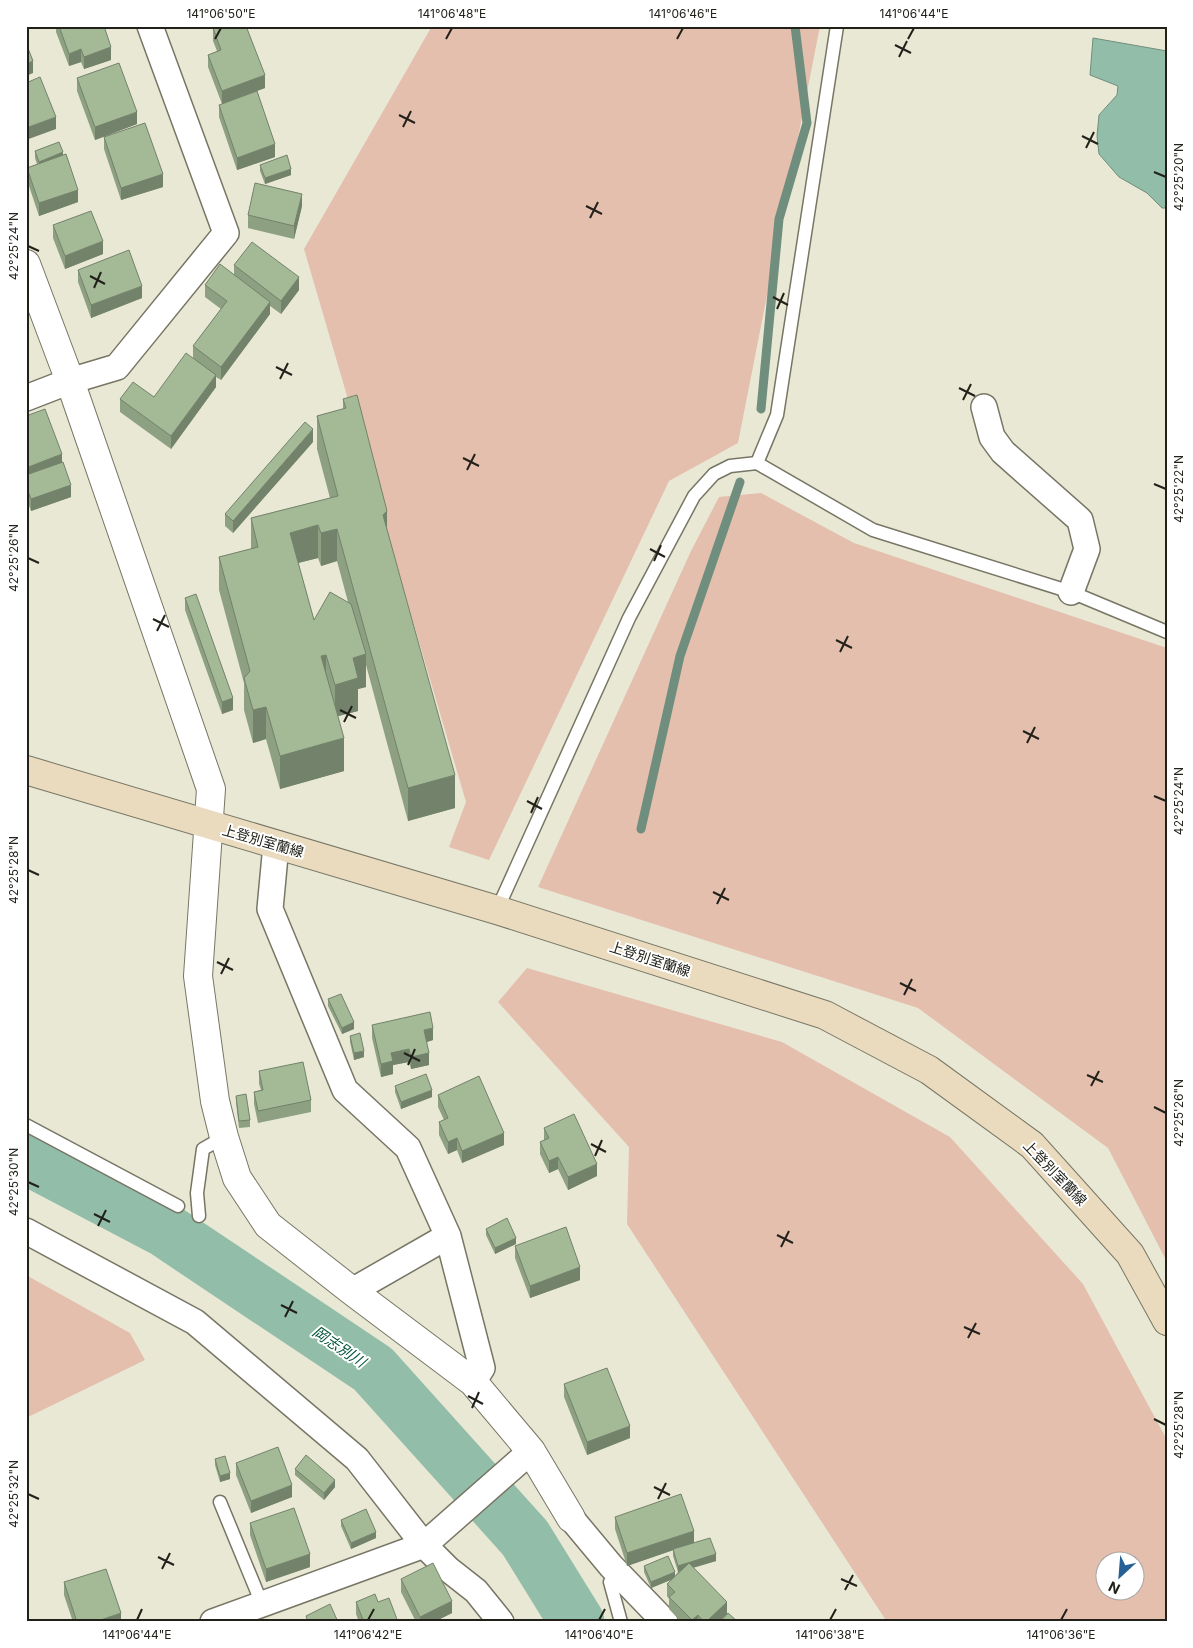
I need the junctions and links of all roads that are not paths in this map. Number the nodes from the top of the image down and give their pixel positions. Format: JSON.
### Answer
{"nodes":[{"id":1,"x":150,"y":26,"type":"edge"},
{"id":2,"x":837,"y":26,"type":"edge"},
{"id":3,"x":26,"y":264,"type":"edge"},
{"id":4,"x":70,"y":381,"type":"junction"},
{"id":5,"x":26,"y":398,"type":"edge"},
{"id":6,"x":984,"y":407,"type":"dead end"},
{"id":7,"x":757,"y":464,"type":"junction"},
{"id":8,"x":1071,"y":592,"type":"junction"},
{"id":9,"x":1167,"y":632,"type":"edge"},
{"id":10,"x":26,"y":770,"type":"edge"},
{"id":11,"x":209,"y":826,"type":"junction"},
{"id":12,"x":276,"y":845,"type":"junction"},
{"id":13,"x":497,"y":910,"type":"junction"},
{"id":14,"x":26,"y":1125,"type":"edge"},
{"id":15,"x":224,"y":1137,"type":"junction"},
{"id":16,"x":178,"y":1206,"type":"dead end"},
{"id":17,"x":199,"y":1216,"type":"dead end"},
{"id":18,"x":26,"y":1231,"type":"edge"},
{"id":19,"x":448,"y":1236,"type":"junction"},
{"id":20,"x":352,"y":1291,"type":"junction"},
{"id":21,"x":1167,"y":1321,"type":"edge"},
{"id":22,"x":473,"y":1382,"type":"junction"},
{"id":23,"x":532,"y":1451,"type":"junction"},
{"id":24,"x":220,"y":1502,"type":"dead end"},
{"id":25,"x":571,"y":1518,"type":"joint"},
{"id":26,"x":432,"y":1538,"type":"junction"},
{"id":27,"x":616,"y":1572,"type":"junction"},
{"id":28,"x":262,"y":1604,"type":"junction"},
{"id":29,"x":213,"y":1622,"type":"edge"},
{"id":30,"x":502,"y":1622,"type":"edge"},
{"id":31,"x":621,"y":1622,"type":"edge"},
{"id":32,"x":665,"y":1622,"type":"edge"}],
"edges":[{"from":1,"to":4,"type":"street"},
{"from":2,"to":7,"type":"lane"},
{"from":3,"to":4,"type":"street"},
{"from":4,"to":5,"type":"street"},
{"from":4,"to":11,"type":"street"},
{"from":6,"to":8,"type":"street"},
{"from":7,"to":8,"type":"lane"},
{"from":7,"to":13,"type":"lane"},
{"from":8,"to":9,"type":"lane"},
{"from":10,"to":11,"type":"main road","name":"上登別室蘭線"},
{"from":11,"to":12,"type":"main road","name":"上登別室蘭線"},
{"from":11,"to":15,"type":"street"},
{"from":12,"to":13,"type":"main road","name":"上登別室蘭線"},
{"from":12,"to":19,"type":"street"},
{"from":13,"to":21,"type":"main road","name":"上登別室蘭線"},
{"from":14,"to":16,"type":"lane"},
{"from":15,"to":17,"type":"lane"},
{"from":15,"to":20,"type":"street"},
{"from":18,"to":26,"type":"street"},
{"from":19,"to":20,"type":"street"},
{"from":19,"to":22,"type":"street"},
{"from":20,"to":22,"type":"street"},
{"from":22,"to":23,"type":"street"},
{"from":23,"to":25,"type":"street"},
{"from":23,"to":26,"type":"street"},
{"from":24,"to":28,"type":"lane"},
{"from":25,"to":27,"type":"street"},
{"from":26,"to":28,"type":"street"},
{"from":26,"to":30,"type":"street"},
{"from":27,"to":31,"type":"lane"},
{"from":27,"to":32,"type":"street"},
{"from":28,"to":29,"type":"street"}]}
